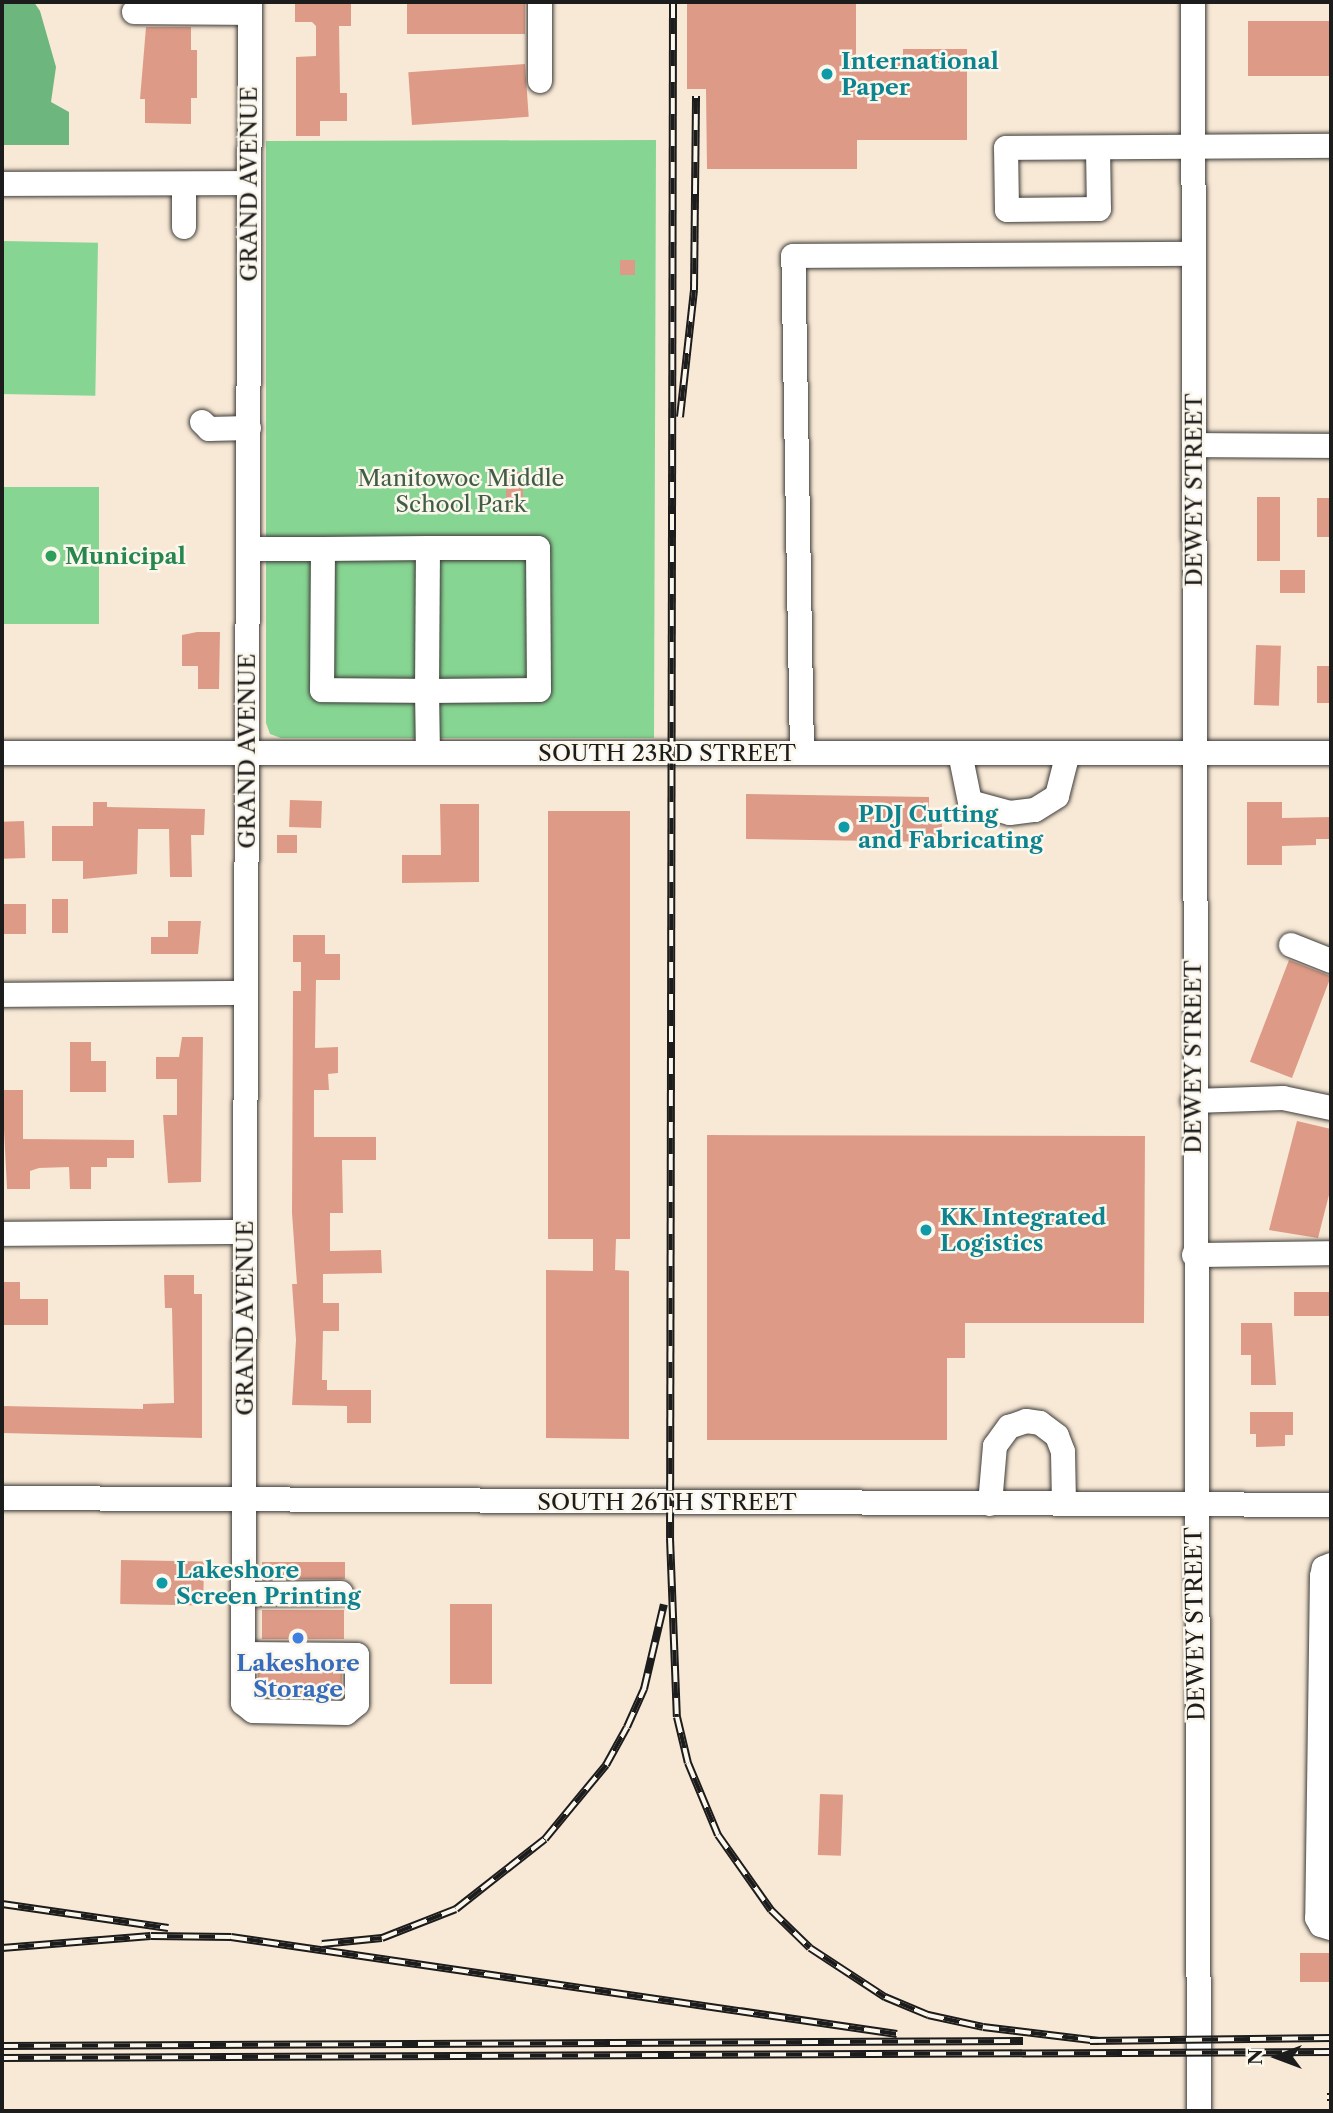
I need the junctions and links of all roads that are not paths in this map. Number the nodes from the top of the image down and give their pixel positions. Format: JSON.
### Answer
{"nodes":[{"id":1,"x":540,"y":2,"type":"edge"},
{"id":2,"x":1192,"y":2,"type":"edge"},
{"id":3,"x":250,"y":7,"type":"edge"},
{"id":4,"x":134,"y":12,"type":"dead end"},
{"id":5,"x":540,"y":81,"type":"dead end"},
{"id":6,"x":1193,"y":146,"type":"junction"},
{"id":7,"x":1331,"y":146,"type":"edge"},
{"id":8,"x":1098,"y":148,"type":"dead end"},
{"id":9,"x":249,"y":183,"type":"junction"},
{"id":10,"x":2,"y":184,"type":"edge"},
{"id":11,"x":184,"y":184,"type":"junction"},
{"id":12,"x":184,"y":227,"type":"dead end"},
{"id":13,"x":1193,"y":254,"type":"junction"},
{"id":14,"x":202,"y":422,"type":"dead end"},
{"id":15,"x":248,"y":428,"type":"junction"},
{"id":16,"x":1195,"y":445,"type":"junction"},
{"id":17,"x":1331,"y":446,"type":"edge"},
{"id":18,"x":428,"y":548,"type":"junction"},
{"id":19,"x":248,"y":549,"type":"junction"},
{"id":20,"x":323,"y":549,"type":"junction"},
{"id":21,"x":427,"y":691,"type":"junction"},
{"id":22,"x":2,"y":753,"type":"edge"},
{"id":23,"x":247,"y":753,"type":"junction"},
{"id":24,"x":960,"y":753,"type":"junction"},
{"id":25,"x":1068,"y":753,"type":"junction"},
{"id":26,"x":1193,"y":753,"type":"junction"},
{"id":27,"x":1331,"y":753,"type":"edge"},
{"id":28,"x":428,"y":754,"type":"junction"},
{"id":29,"x":802,"y":754,"type":"junction"},
{"id":30,"x":1291,"y":945,"type":"dead end"},
{"id":31,"x":1331,"y":961,"type":"edge"},
{"id":32,"x":246,"y":993,"type":"junction"},
{"id":33,"x":2,"y":995,"type":"edge"},
{"id":34,"x":1193,"y":1101,"type":"junction"},
{"id":35,"x":1331,"y":1108,"type":"edge"},
{"id":36,"x":245,"y":1232,"type":"junction"},
{"id":37,"x":2,"y":1234,"type":"edge"},
{"id":38,"x":1331,"y":1254,"type":"edge"},
{"id":39,"x":1194,"y":1255,"type":"junction"},
{"id":40,"x":2,"y":1498,"type":"edge"},
{"id":41,"x":245,"y":1500,"type":"junction"},
{"id":42,"x":990,"y":1504,"type":"junction"},
{"id":43,"x":1063,"y":1504,"type":"junction"},
{"id":44,"x":1194,"y":1505,"type":"junction"},
{"id":45,"x":1331,"y":1505,"type":"edge"},
{"id":46,"x":1331,"y":1565,"type":"edge"},
{"id":47,"x":341,"y":1593,"type":"dead end"},
{"id":48,"x":244,"y":1594,"type":"junction"},
{"id":49,"x":244,"y":1654,"type":"junction"},
{"id":50,"x":1325,"y":1736,"type":"edge"},
{"id":51,"x":1331,"y":1928,"type":"edge"},
{"id":52,"x":1199,"y":2111,"type":"edge"}],
"edges":[{"from":1,"to":5,"type":"street"},
{"from":2,"to":6,"type":"street","name":"DEWEY STREET"},
{"from":3,"to":4,"type":"street"},
{"from":3,"to":9,"type":"street","name":"GRAND AVENUE"},
{"from":6,"to":7,"type":"street"},
{"from":6,"to":8,"type":"street"},
{"from":6,"to":13,"type":"street","name":"DEWEY STREET"},
{"from":9,"to":11,"type":"street"},
{"from":9,"to":15,"type":"street","name":"GRAND AVENUE"},
{"from":10,"to":11,"type":"street"},
{"from":11,"to":12,"type":"street"},
{"from":13,"to":16,"type":"street","name":"DEWEY STREET"},
{"from":13,"to":29,"type":"street"},
{"from":14,"to":15,"type":"street"},
{"from":15,"to":19,"type":"street","name":"GRAND AVENUE"},
{"from":16,"to":17,"type":"street"},
{"from":16,"to":26,"type":"street","name":"DEWEY STREET"},
{"from":18,"to":20,"type":"street"},
{"from":18,"to":21,"type":"street"},
{"from":18,"to":21,"type":"street"},
{"from":19,"to":20,"type":"street"},
{"from":19,"to":23,"type":"street","name":"GRAND AVENUE"},
{"from":20,"to":21,"type":"street"},
{"from":21,"to":28,"type":"street"},
{"from":22,"to":23,"type":"street","name":"SOUTH 23RD STREET"},
{"from":23,"to":28,"type":"street","name":"SOUTH 23RD STREET"},
{"from":23,"to":32,"type":"street","name":"GRAND AVENUE"},
{"from":24,"to":25,"type":"street","name":"SOUTH 23RD STREET"},
{"from":24,"to":25,"type":"street"},
{"from":24,"to":29,"type":"street","name":"SOUTH 23RD STREET"},
{"from":25,"to":26,"type":"street","name":"SOUTH 23RD STREET"},
{"from":26,"to":27,"type":"street","name":"SOUTH 23RD STREET"},
{"from":26,"to":34,"type":"street","name":"DEWEY STREET"},
{"from":28,"to":29,"type":"street","name":"SOUTH 23RD STREET"},
{"from":30,"to":31,"type":"street"},
{"from":32,"to":33,"type":"street"},
{"from":32,"to":36,"type":"street","name":"GRAND AVENUE"},
{"from":34,"to":35,"type":"street"},
{"from":34,"to":39,"type":"street","name":"DEWEY STREET"},
{"from":36,"to":37,"type":"street"},
{"from":36,"to":41,"type":"street","name":"GRAND AVENUE"},
{"from":38,"to":39,"type":"street"},
{"from":39,"to":44,"type":"street","name":"DEWEY STREET"},
{"from":40,"to":41,"type":"street","name":"SOUTH 26TH STREET"},
{"from":41,"to":42,"type":"street","name":"SOUTH 26TH STREET"},
{"from":41,"to":48,"type":"street","name":"GRAND AVENUE"},
{"from":42,"to":43,"type":"street","name":"SOUTH 26TH STREET"},
{"from":42,"to":43,"type":"street"},
{"from":43,"to":44,"type":"street","name":"SOUTH 26TH STREET"},
{"from":44,"to":45,"type":"street","name":"SOUTH 26TH STREET"},
{"from":44,"to":52,"type":"street","name":"DEWEY STREET"},
{"from":46,"to":50,"type":"street"},
{"from":47,"to":48,"type":"street"},
{"from":48,"to":49,"type":"street","name":"GRAND AVENUE"},
{"from":49,"to":49,"type":"street","name":"GRAND AVENUE"},
{"from":50,"to":51,"type":"street"}]}
